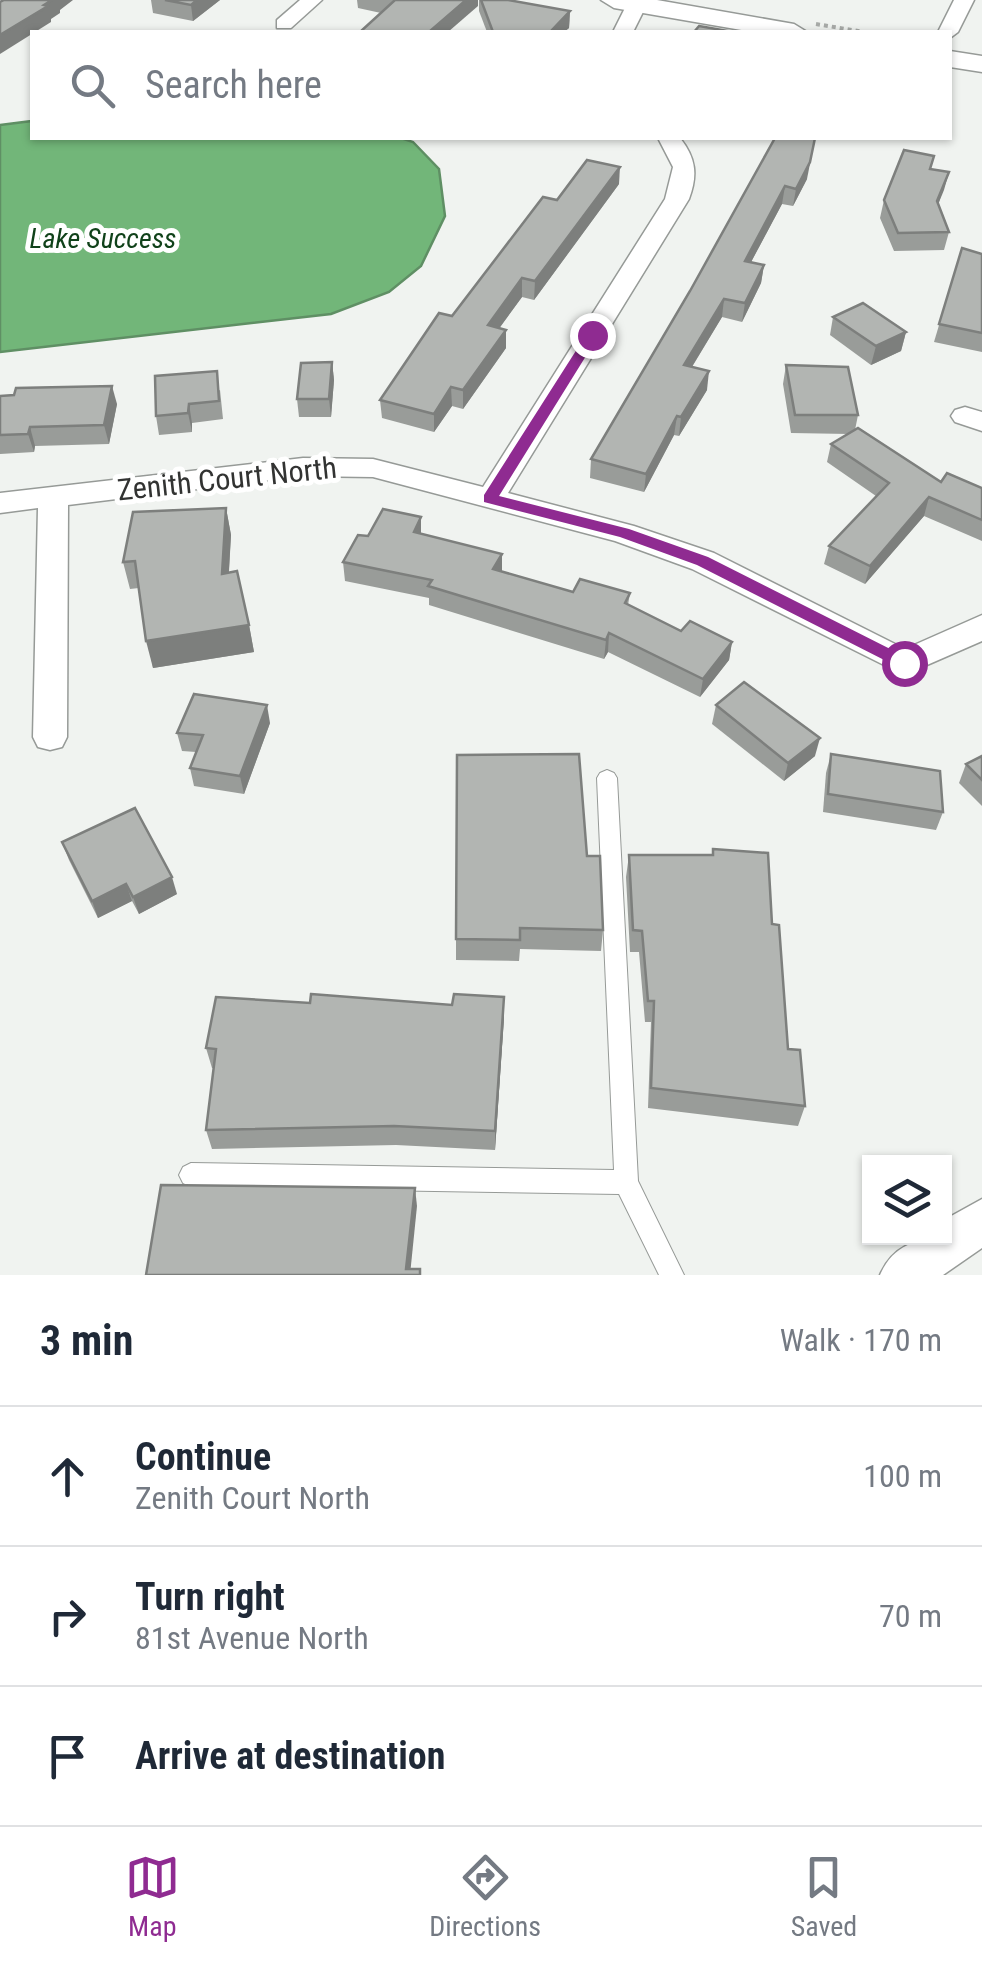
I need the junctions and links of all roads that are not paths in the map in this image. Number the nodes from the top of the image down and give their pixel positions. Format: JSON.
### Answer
{"nodes":[{"id":1,"x":312,"y":0,"type":"edge"},
{"id":2,"x":964,"y":0,"type":"edge"},
{"id":3,"x":630,"y":1,"type":"edge"},
{"id":4,"x":284,"y":24,"type":"dead end"},
{"id":5,"x":623,"y":30,"type":"edge"},
{"id":6,"x":783,"y":30,"type":"edge"},
{"id":7,"x":949,"y":30,"type":"edge"},
{"id":8,"x":952,"y":59,"type":"edge"},
{"id":9,"x":982,"y":64,"type":"edge"},
{"id":10,"x":670,"y":140,"type":"edge"},
{"id":11,"x":53,"y":497,"type":"junction"},
{"id":12,"x":490,"y":499,"type":"junction"},
{"id":13,"x":0,"y":503,"type":"edge"},
{"id":14,"x":982,"y":627,"type":"edge"},
{"id":15,"x":50,"y":737,"type":"dead end"},
{"id":16,"x":607,"y":778,"type":"dead end"},
{"id":17,"x":192,"y":1175,"type":"dead end"},
{"id":18,"x":626,"y":1182,"type":"junction"},
{"id":19,"x":982,"y":1221,"type":"edge"},
{"id":20,"x":672,"y":1275,"type":"edge"},
{"id":21,"x":903,"y":1275,"type":"edge"}],
"edges":[{"from":1,"to":4,"type":"street"},
{"from":2,"to":7,"type":"street"},
{"from":3,"to":5,"type":"street"},
{"from":3,"to":6,"type":"street"},
{"from":8,"to":9,"type":"street"},
{"from":10,"to":12,"type":"street"},
{"from":11,"to":12,"type":"street","name":"Zenith Court North"},
{"from":11,"to":13,"type":"street","name":"Zenith Court North"},
{"from":11,"to":15,"type":"street"},
{"from":12,"to":14,"type":"street","name":"Zenith Court North"},
{"from":16,"to":18,"type":"lane"},
{"from":17,"to":18,"type":"lane"},
{"from":18,"to":20,"type":"lane"},
{"from":19,"to":21,"type":"street"}]}
